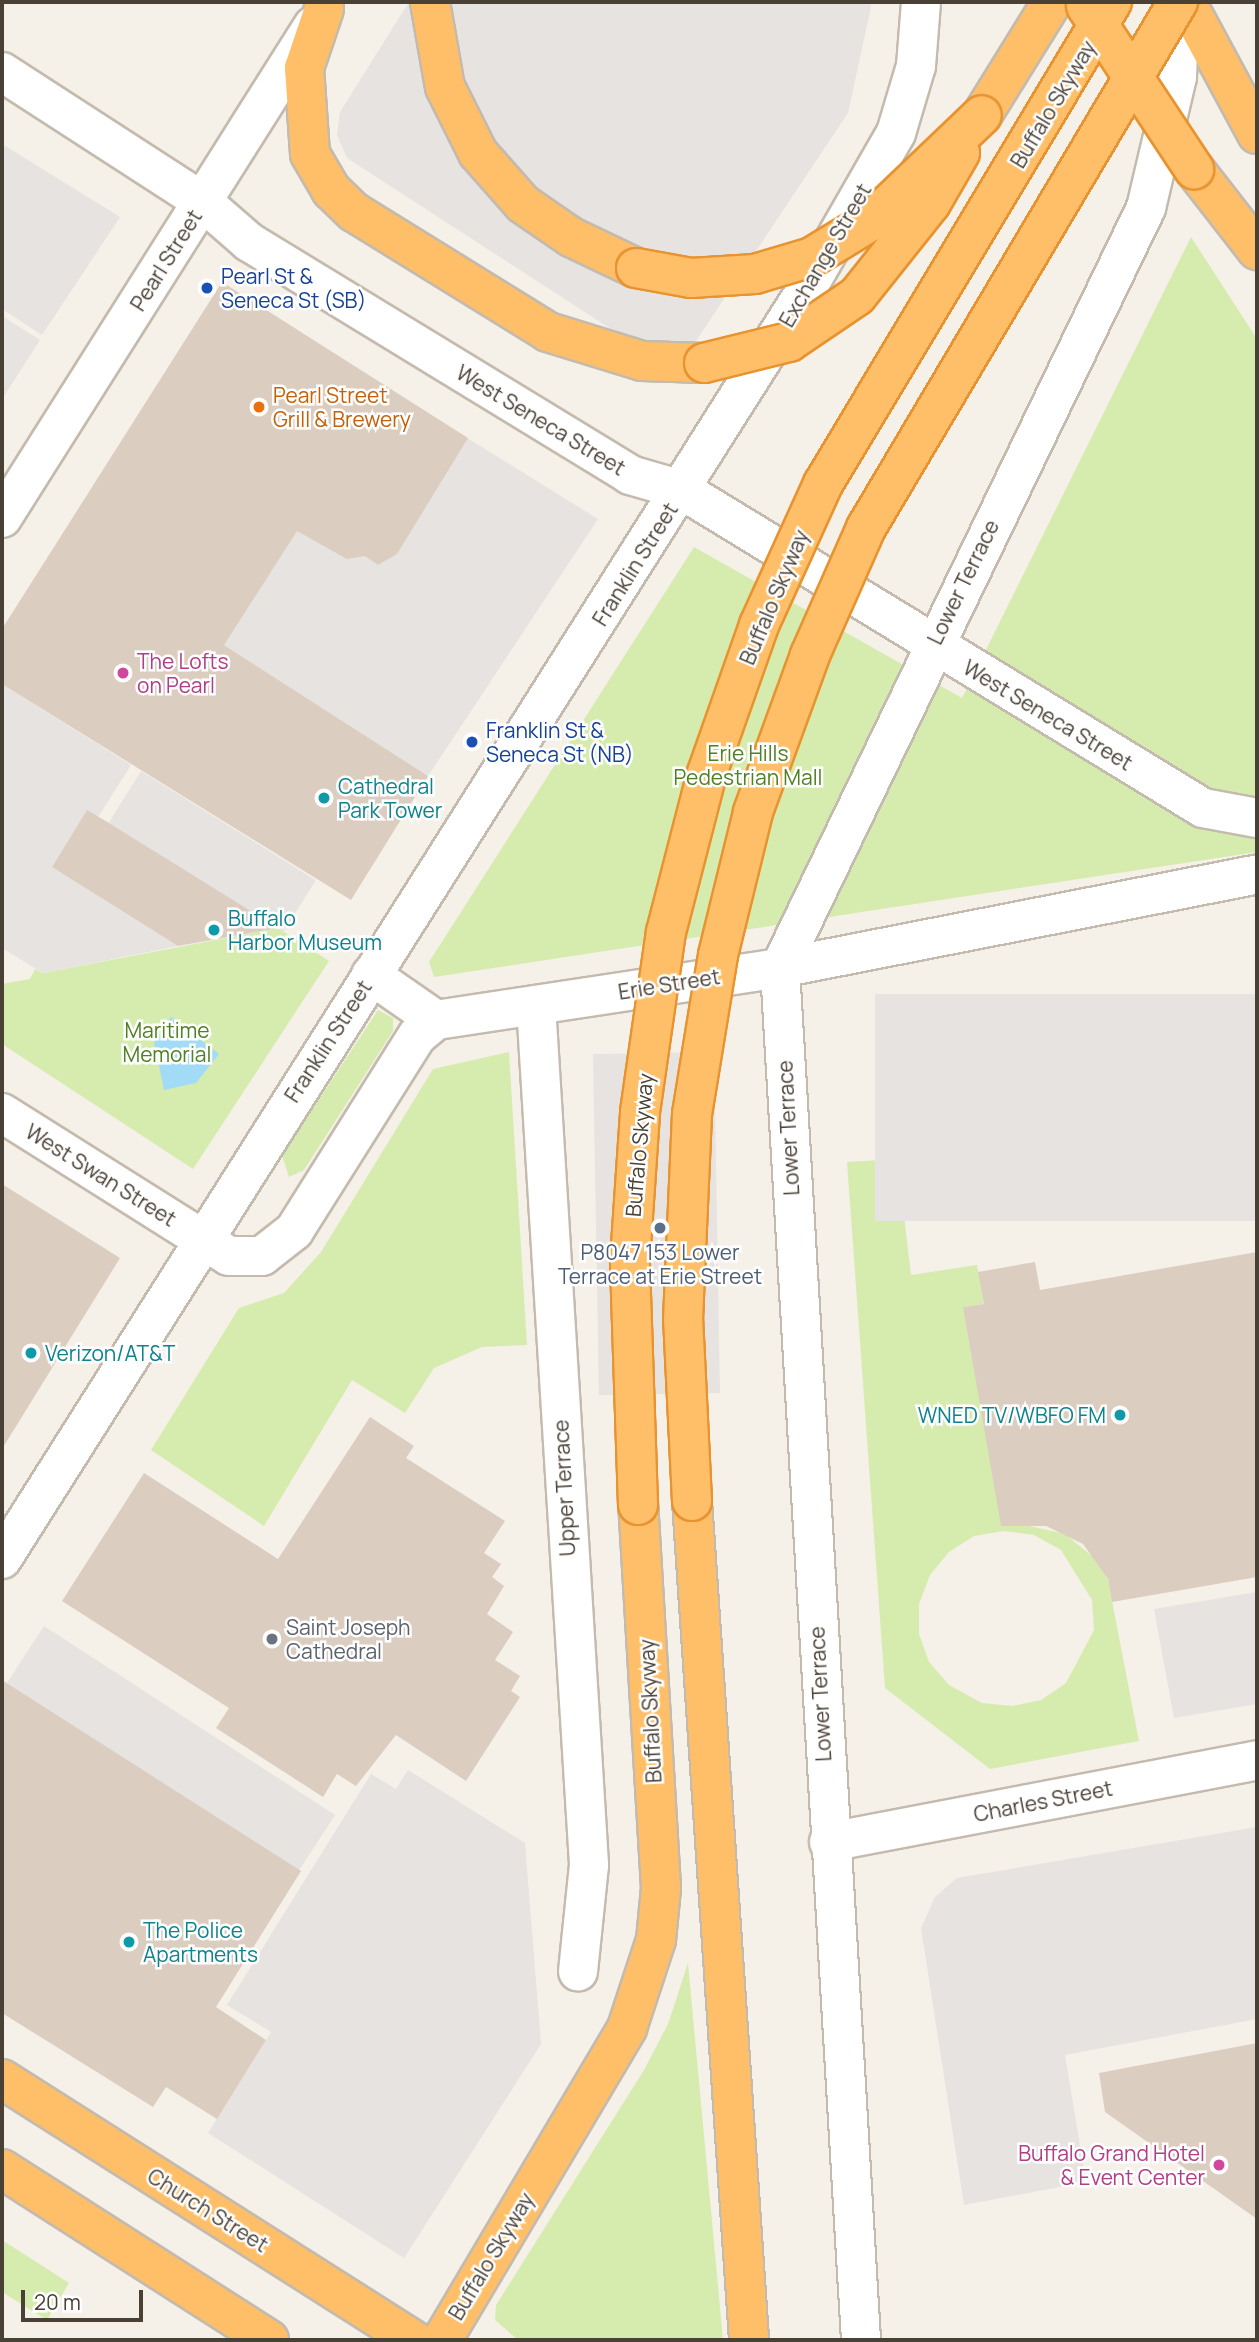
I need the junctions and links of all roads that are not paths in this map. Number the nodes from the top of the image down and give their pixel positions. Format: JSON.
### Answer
{"nodes":[{"id":1,"x":430,"y":2,"type":"edge"},
{"id":2,"x":920,"y":2,"type":"edge"},
{"id":3,"x":1052,"y":2,"type":"edge"},
{"id":4,"x":1083,"y":2,"type":"edge"},
{"id":5,"x":1112,"y":2,"type":"edge"},
{"id":6,"x":1179,"y":2,"type":"edge"},
{"id":7,"x":1186,"y":2,"type":"edge"},
{"id":8,"x":327,"y":5,"type":"edge"},
{"id":9,"x":2,"y":72,"type":"edge"},
{"id":10,"x":982,"y":115,"type":"junction"},
{"id":11,"x":1257,"y":134,"type":"edge"},
{"id":12,"x":203,"y":202,"type":"junction"},
{"id":13,"x":1257,"y":250,"type":"edge"},
{"id":14,"x":682,"y":490,"type":"junction"},
{"id":15,"x":2,"y":518,"type":"edge"},
{"id":16,"x":932,"y":646,"type":"junction"},
{"id":17,"x":1257,"y":818,"type":"edge"},
{"id":18,"x":1257,"y":874,"type":"edge"},
{"id":19,"x":780,"y":968,"type":"junction"},
{"id":20,"x":371,"y":975,"type":"junction"},
{"id":21,"x":536,"y":1005,"type":"junction"},
{"id":22,"x":436,"y":1020,"type":"junction"},
{"id":23,"x":2,"y":1113,"type":"edge"},
{"id":24,"x":201,"y":1238,"type":"junction"},
{"id":25,"x":2,"y":1559,"type":"edge"},
{"id":26,"x":1257,"y":1760,"type":"edge"},
{"id":27,"x":829,"y":1842,"type":"junction"},
{"id":28,"x":578,"y":1971,"type":"dead end"},
{"id":29,"x":2,"y":2080,"type":"edge"},
{"id":30,"x":2,"y":2169,"type":"edge"},
{"id":31,"x":269,"y":2340,"type":"edge"},
{"id":32,"x":414,"y":2340,"type":"edge"},
{"id":33,"x":442,"y":2340,"type":"edge"},
{"id":34,"x":750,"y":2340,"type":"edge"},
{"id":35,"x":861,"y":2340,"type":"edge"}],
"edges":[{"from":1,"to":10,"type":"highway","bridge":true},
{"from":2,"to":14,"type":"street","name":"Exchange Street"},
{"from":3,"to":10,"type":"highway"},
{"from":4,"to":13,"type":"highway","bridge":true},
{"from":5,"to":33,"type":"highway","name":"Buffalo Skyway","bridge":true},
{"from":6,"to":16,"type":"street","name":"Lower Terrace"},
{"from":6,"to":34,"type":"highway","bridge":true},
{"from":7,"to":11,"type":"highway"},
{"from":8,"to":10,"type":"highway","bridge":true},
{"from":8,"to":12,"type":"street","name":"Pearl Street"},
{"from":9,"to":12,"type":"street","name":"West Seneca Street"},
{"from":12,"to":14,"type":"street","name":"West Seneca Street"},
{"from":12,"to":15,"type":"street","name":"Pearl Street"},
{"from":14,"to":16,"type":"street","name":"West Seneca Street"},
{"from":14,"to":20,"type":"street","name":"Franklin Street"},
{"from":16,"to":17,"type":"street","name":"West Seneca Street"},
{"from":16,"to":19,"type":"street","name":"Lower Terrace"},
{"from":18,"to":19,"type":"street","name":"Erie Street"},
{"from":19,"to":21,"type":"street","name":"Erie Street"},
{"from":19,"to":27,"type":"street","name":"Lower Terrace"},
{"from":20,"to":22,"type":"street"},
{"from":20,"to":24,"type":"street","name":"Franklin Street"},
{"from":21,"to":22,"type":"street","name":"Erie Street"},
{"from":21,"to":28,"type":"street","name":"Upper Terrace"},
{"from":22,"to":24,"type":"street"},
{"from":23,"to":24,"type":"street","name":"West Swan Street"},
{"from":24,"to":25,"type":"street","name":"Franklin Street"},
{"from":26,"to":27,"type":"street","name":"Charles Street"},
{"from":27,"to":35,"type":"street","name":"Lower Terrace"},
{"from":29,"to":32,"type":"highway","name":"Church Street"},
{"from":30,"to":31,"type":"highway"}]}
